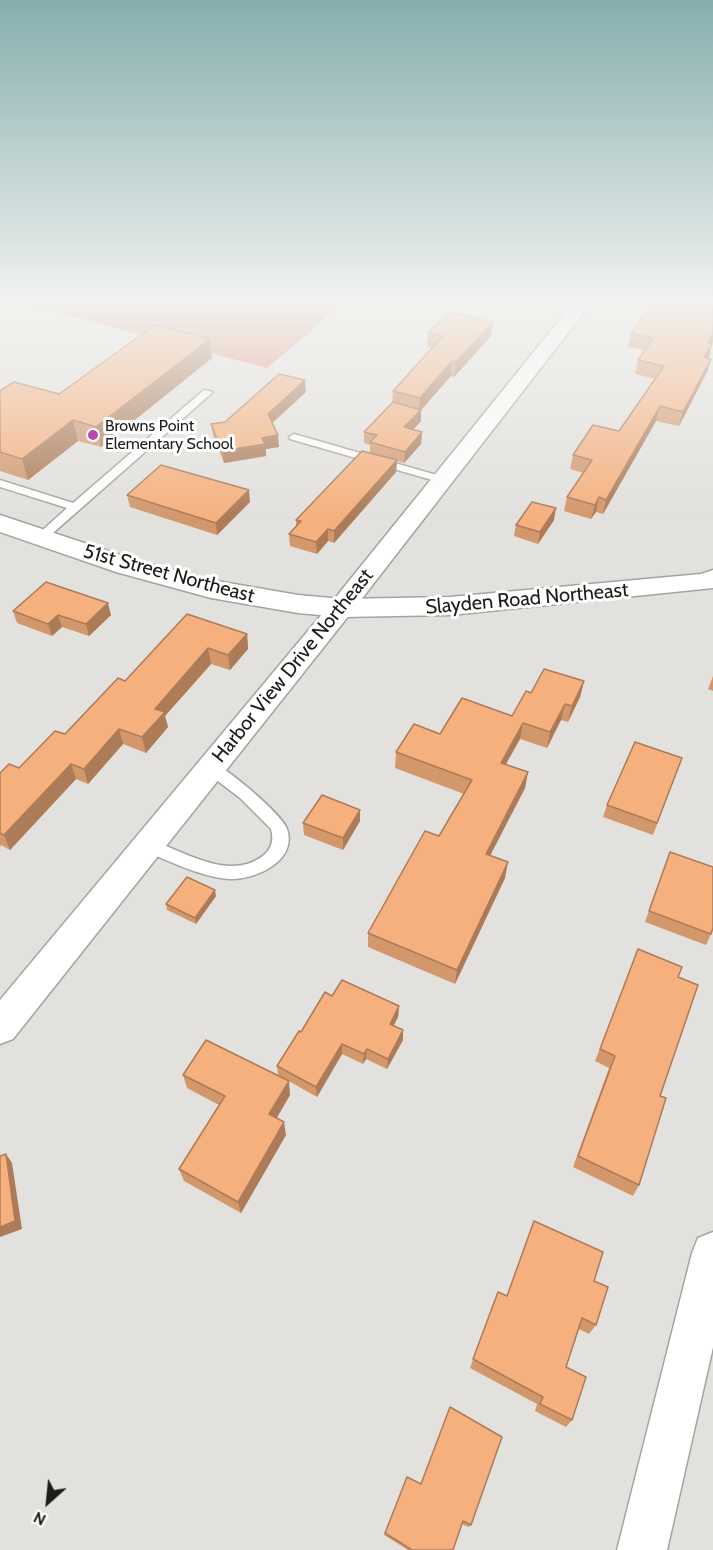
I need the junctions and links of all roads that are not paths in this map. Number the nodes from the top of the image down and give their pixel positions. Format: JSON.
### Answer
{"nodes":[{"id":1,"x":527,"y":374,"type":"edge"},
{"id":2,"x":208,"y":392,"type":"dead end"},
{"id":3,"x":294,"y":437,"type":"dead end"},
{"id":4,"x":443,"y":480,"type":"junction"},
{"id":5,"x":0,"y":483,"type":"edge"},
{"id":6,"x":74,"y":507,"type":"junction"},
{"id":7,"x":0,"y":524,"type":"edge"},
{"id":8,"x":41,"y":537,"type":"junction"},
{"id":9,"x":713,"y":579,"type":"edge"},
{"id":10,"x":341,"y":608,"type":"junction"},
{"id":11,"x":211,"y":768,"type":"junction"},
{"id":12,"x":148,"y":845,"type":"junction"},
{"id":13,"x":0,"y":1027,"type":"edge"},
{"id":14,"x":713,"y":1252,"type":"edge"},
{"id":15,"x":642,"y":1550,"type":"edge"}],
"edges":[{"from":1,"to":4,"type":"street","name":"Harbor View Drive Northeast"},
{"from":2,"to":6,"type":"lane"},
{"from":3,"to":4,"type":"lane"},
{"from":4,"to":10,"type":"street","name":"Harbor View Drive Northeast"},
{"from":5,"to":6,"type":"lane"},
{"from":6,"to":8,"type":"lane"},
{"from":7,"to":8,"type":"street","name":"51st Street Northeast"},
{"from":8,"to":10,"type":"street","name":"51st Street Northeast"},
{"from":9,"to":10,"type":"street","name":"Slayden Road Northeast"},
{"from":10,"to":11,"type":"street","name":"Harbor View Drive Northeast"},
{"from":11,"to":12,"type":"street","name":"Harbor View Drive Northeast"},
{"from":11,"to":12,"type":"lane"},
{"from":12,"to":13,"type":"street","name":"Harbor View Drive Northeast"},
{"from":14,"to":15,"type":"street"}]}
